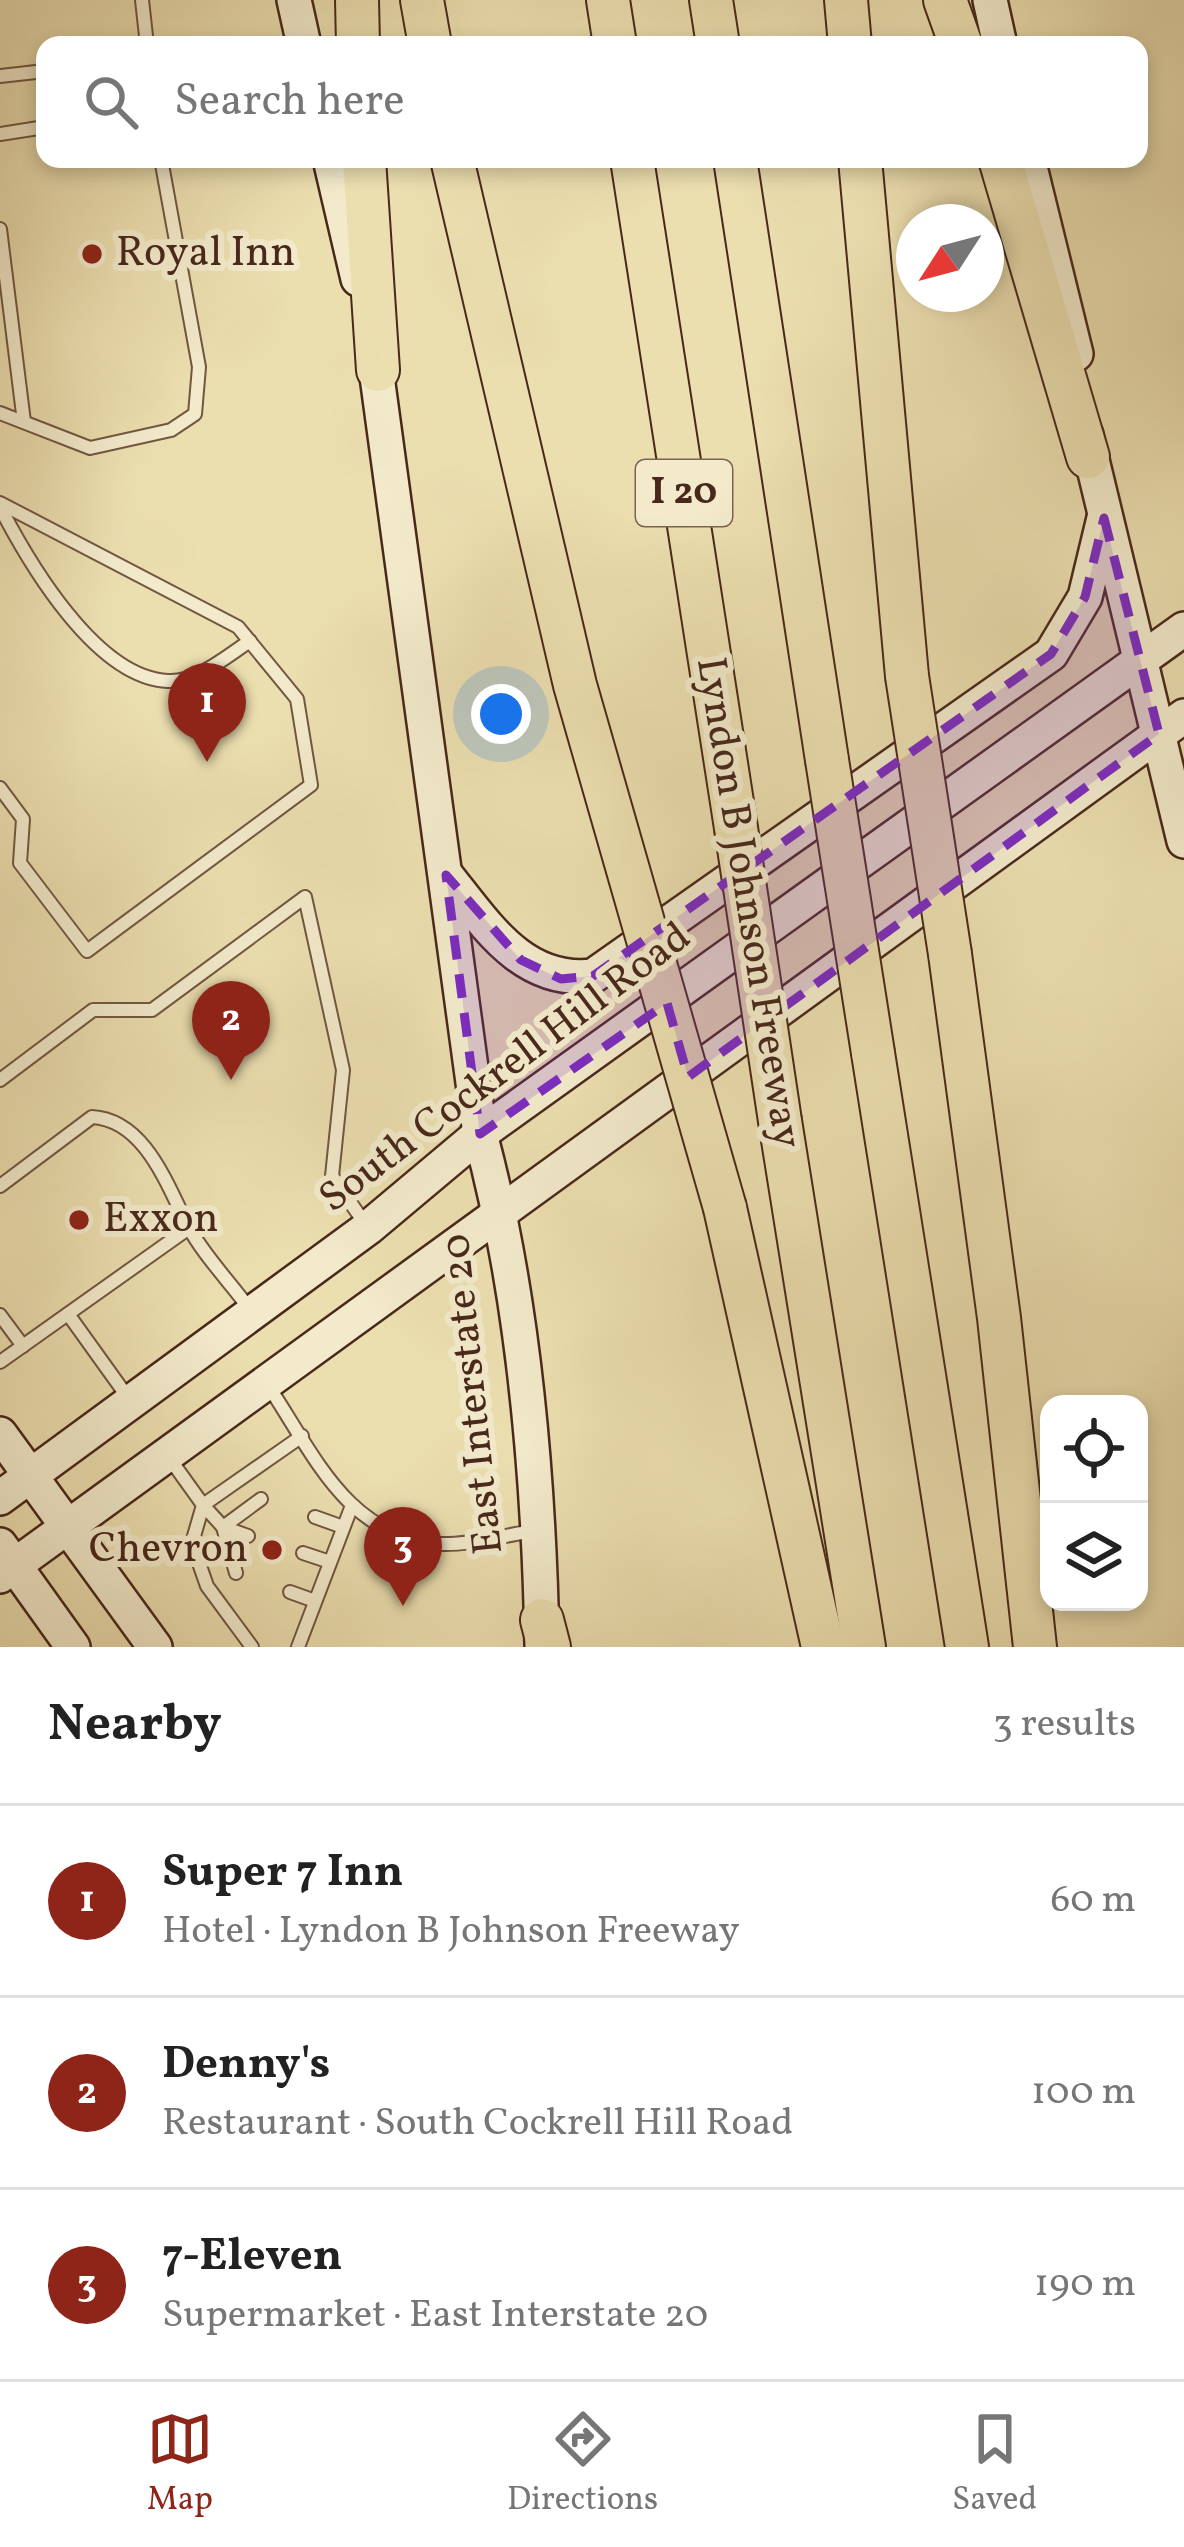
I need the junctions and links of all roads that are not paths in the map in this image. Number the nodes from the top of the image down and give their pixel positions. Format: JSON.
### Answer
{"nodes":[{"id":1,"x":142,"y":0,"type":"edge"},
{"id":2,"x":294,"y":0,"type":"edge"},
{"id":3,"x":357,"y":0,"type":"edge"},
{"id":4,"x":422,"y":0,"type":"edge"},
{"id":5,"x":608,"y":0,"type":"edge"},
{"id":6,"x":711,"y":0,"type":"edge"},
{"id":7,"x":846,"y":0,"type":"edge"},
{"id":8,"x":945,"y":0,"type":"edge"},
{"id":9,"x":990,"y":0,"type":"edge"},
{"id":10,"x":146,"y":36,"type":"edge"},
{"id":11,"x":302,"y":36,"type":"edge"},
{"id":12,"x":358,"y":36,"type":"edge"},
{"id":13,"x":428,"y":36,"type":"edge"},
{"id":14,"x":613,"y":36,"type":"edge"},
{"id":15,"x":717,"y":36,"type":"edge"},
{"id":16,"x":849,"y":36,"type":"edge"},
{"id":17,"x":958,"y":36,"type":"edge"},
{"id":18,"x":998,"y":36,"type":"edge"},
{"id":19,"x":36,"y":72,"type":"edge"},
{"id":20,"x":0,"y":76,"type":"edge"},
{"id":21,"x":36,"y":128,"type":"edge"},
{"id":22,"x":0,"y":134,"type":"edge"},
{"id":23,"x":163,"y":168,"type":"edge"},
{"id":24,"x":332,"y":168,"type":"edge"},
{"id":25,"x":365,"y":168,"type":"edge"},
{"id":26,"x":454,"y":168,"type":"edge"},
{"id":27,"x":633,"y":168,"type":"edge"},
{"id":28,"x":736,"y":168,"type":"edge"},
{"id":29,"x":861,"y":168,"type":"edge"},
{"id":30,"x":1003,"y":168,"type":"edge"},
{"id":31,"x":1030,"y":168,"type":"edge"},
{"id":32,"x":0,"y":230,"type":"edge"},
{"id":33,"x":378,"y":370,"type":"junction"},
{"id":34,"x":0,"y":413,"type":"edge"},
{"id":35,"x":24,"y":422,"type":"junction"},
{"id":36,"x":1088,"y":457,"type":"junction"},
{"id":37,"x":0,"y":505,"type":"edge"},
{"id":38,"x":1103,"y":518,"type":"junction"},
{"id":39,"x":1184,"y":629,"type":"edge"},
{"id":40,"x":250,"y":641,"type":"junction"},
{"id":41,"x":1140,"y":662,"type":"junction"},
{"id":42,"x":1171,"y":725,"type":"edge"},
{"id":43,"x":0,"y":788,"type":"edge"},
{"id":44,"x":1184,"y":841,"type":"edge"},
{"id":45,"x":446,"y":875,"type":"junction"},
{"id":46,"x":0,"y":1080,"type":"edge"},
{"id":47,"x":480,"y":1134,"type":"junction"},
{"id":48,"x":0,"y":1186,"type":"edge"},
{"id":49,"x":502,"y":1215,"type":"junction"},
{"id":50,"x":189,"y":1228,"type":"junction"},
{"id":51,"x":368,"y":1228,"type":"junction"},
{"id":52,"x":252,"y":1312,"type":"junction"},
{"id":53,"x":68,"y":1314,"type":"junction"},
{"id":54,"x":0,"y":1315,"type":"edge"},
{"id":55,"x":23,"y":1346,"type":"junction"},
{"id":56,"x":0,"y":1362,"type":"edge"},
{"id":57,"x":265,"y":1382,"type":"junction"},
{"id":58,"x":129,"y":1400,"type":"junction"},
{"id":59,"x":0,"y":1434,"type":"edge"},
{"id":60,"x":302,"y":1436,"type":"junction"},
{"id":61,"x":166,"y":1453,"type":"junction"},
{"id":62,"x":32,"y":1475,"type":"junction"},
{"id":63,"x":0,"y":1498,"type":"edge"},
{"id":64,"x":261,"y":1498,"type":"dead end"},
{"id":65,"x":202,"y":1505,"type":"junction"},
{"id":66,"x":351,"y":1508,"type":"junction"},
{"id":67,"x":315,"y":1517,"type":"dead end"},
{"id":68,"x":69,"y":1526,"type":"junction"},
{"id":69,"x":224,"y":1526,"type":"junction"},
{"id":70,"x":344,"y":1528,"type":"junction"},
{"id":71,"x":535,"y":1531,"type":"junction"},
{"id":72,"x":248,"y":1536,"type":"dead end"},
{"id":73,"x":303,"y":1553,"type":"dead end"},
{"id":74,"x":5,"y":1562,"type":"edge"},
{"id":75,"x":330,"y":1562,"type":"junction"},
{"id":76,"x":236,"y":1573,"type":"dead end"},
{"id":77,"x":290,"y":1592,"type":"dead end"},
{"id":78,"x":315,"y":1601,"type":"junction"},
{"id":79,"x":544,"y":1638,"type":"edge"},
{"id":80,"x":73,"y":1647,"type":"edge"},
{"id":81,"x":154,"y":1647,"type":"edge"},
{"id":82,"x":252,"y":1647,"type":"edge"},
{"id":83,"x":298,"y":1647,"type":"edge"},
{"id":84,"x":823,"y":1647,"type":"edge"},
{"id":85,"x":864,"y":1647,"type":"edge"},
{"id":86,"x":967,"y":1647,"type":"edge"},
{"id":87,"x":1035,"y":1647,"type":"edge"}],
"edges":[{"from":1,"to":10,"type":"lane"},
{"from":2,"to":11,"type":"main road"},
{"from":3,"to":12,"type":"highway"},
{"from":4,"to":13,"type":"highway"},
{"from":5,"to":14,"type":"highway"},
{"from":6,"to":15,"type":"highway"},
{"from":7,"to":16,"type":"highway"},
{"from":8,"to":17,"type":"highway"},
{"from":9,"to":18,"type":"main road"},
{"from":19,"to":20,"type":"lane"},
{"from":21,"to":22,"type":"lane"},
{"from":23,"to":35,"type":"lane"},
{"from":24,"to":33,"type":"main road"},
{"from":25,"to":33,"type":"highway"},
{"from":26,"to":84,"type":"highway","bridge":true},
{"from":27,"to":85,"type":"highway","name":"Lyndon B Johnson Freeway","number":"I 20","bridge":true},
{"from":28,"to":86,"type":"highway","number":"I 20","bridge":true},
{"from":29,"to":87,"type":"highway","bridge":true},
{"from":30,"to":36,"type":"highway"},
{"from":31,"to":36,"type":"main road"},
{"from":32,"to":35,"type":"lane"},
{"from":33,"to":45,"type":"main road"},
{"from":34,"to":35,"type":"lane"},
{"from":36,"to":38,"type":"main road"},
{"from":37,"to":40,"type":"lane"},
{"from":37,"to":40,"type":"lane"},
{"from":38,"to":41,"type":"main road"},
{"from":38,"to":45,"type":"main road"},
{"from":39,"to":41,"type":"main road","name":"South Cockrell Hill Road"},
{"from":40,"to":43,"type":"lane"},
{"from":41,"to":42,"type":"main road"},
{"from":41,"to":47,"type":"main road","name":"South Cockrell Hill Road"},
{"from":42,"to":44,"type":"main road"},
{"from":42,"to":49,"type":"main road"},
{"from":45,"to":47,"type":"main road"},
{"from":46,"to":51,"type":"lane"},
{"from":47,"to":49,"type":"main road","name":"East Interstate 20"},
{"from":47,"to":51,"type":"main road","name":"South Cockrell Hill Road"},
{"from":48,"to":50,"type":"lane"},
{"from":49,"to":57,"type":"main road"},
{"from":49,"to":71,"type":"main road","name":"East Interstate 20"},
{"from":50,"to":52,"type":"lane"},
{"from":50,"to":53,"type":"lane"},
{"from":51,"to":52,"type":"main road","name":"South Cockrell Hill Road"},
{"from":52,"to":58,"type":"main road","name":"South Cockrell Hill Road"},
{"from":53,"to":55,"type":"lane"},
{"from":53,"to":58,"type":"lane"},
{"from":54,"to":55,"type":"lane"},
{"from":55,"to":56,"type":"lane"},
{"from":57,"to":60,"type":"lane"},
{"from":57,"to":61,"type":"main road"},
{"from":58,"to":62,"type":"main road","name":"South Cockrell Hill Road"},
{"from":59,"to":62,"type":"main road"},
{"from":60,"to":65,"type":"lane"},
{"from":60,"to":66,"type":"lane"},
{"from":61,"to":65,"type":"lane"},
{"from":61,"to":68,"type":"main road"},
{"from":62,"to":63,"type":"main road","name":"South Cockrell Hill Road"},
{"from":62,"to":68,"type":"main road"},
{"from":64,"to":69,"type":"lane"},
{"from":65,"to":69,"type":"lane"},
{"from":65,"to":82,"type":"lane"},
{"from":66,"to":70,"type":"lane"},
{"from":66,"to":71,"type":"lane"},
{"from":67,"to":70,"type":"lane"},
{"from":68,"to":74,"type":"main road"},
{"from":68,"to":81,"type":"main road"},
{"from":69,"to":72,"type":"lane"},
{"from":69,"to":76,"type":"lane"},
{"from":70,"to":75,"type":"lane"},
{"from":71,"to":79,"type":"main road","name":"East Interstate 20"},
{"from":73,"to":75,"type":"lane"},
{"from":74,"to":80,"type":"main road"},
{"from":75,"to":78,"type":"lane"},
{"from":77,"to":78,"type":"lane"},
{"from":78,"to":83,"type":"lane"}]}
